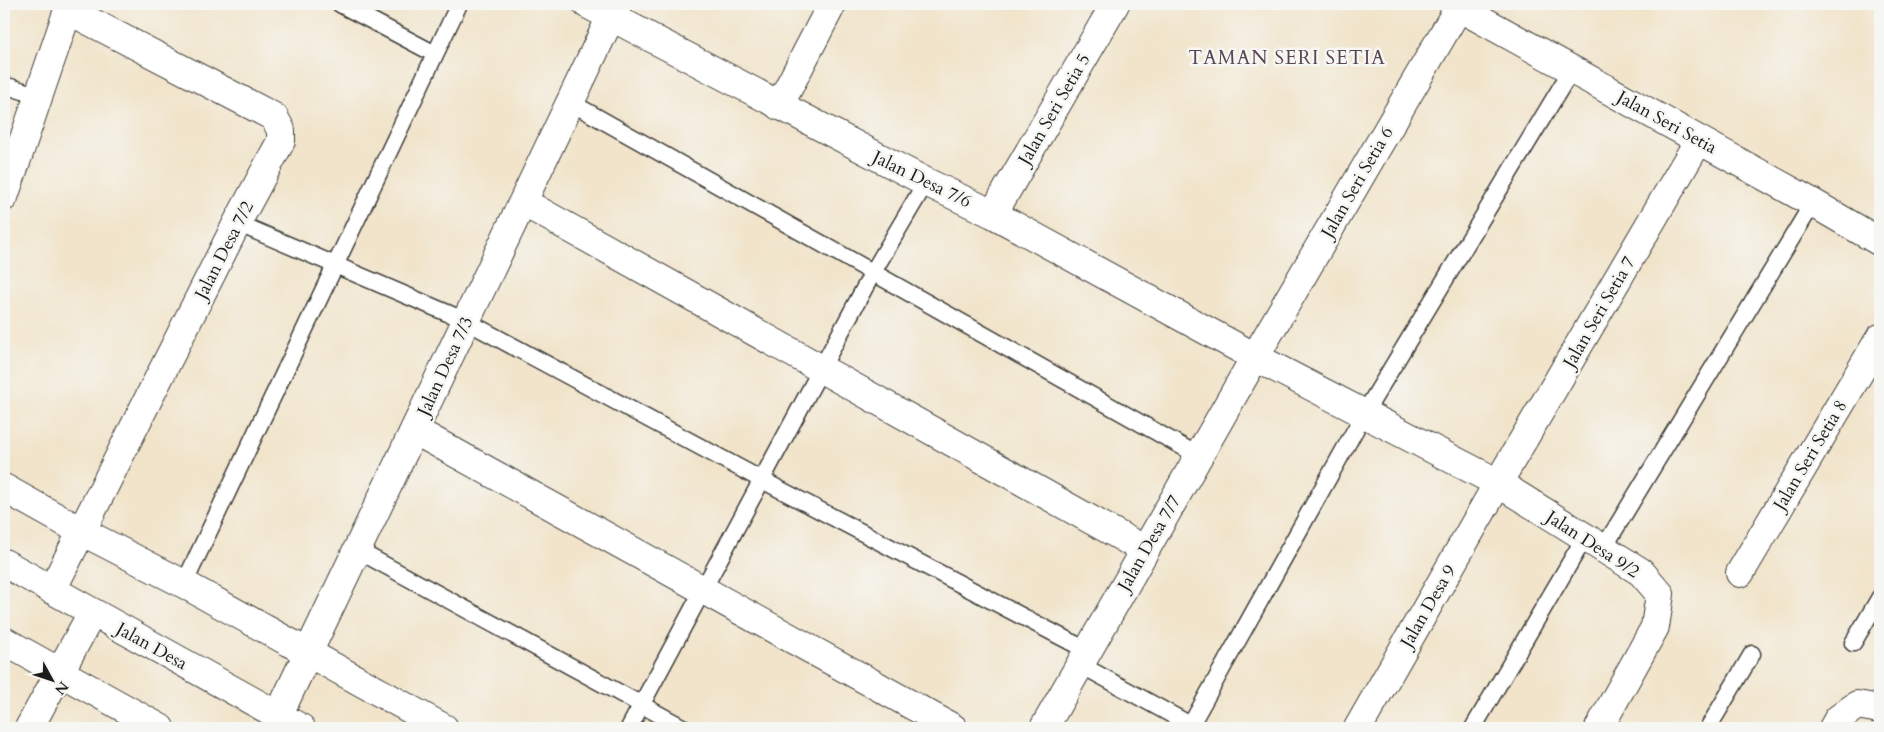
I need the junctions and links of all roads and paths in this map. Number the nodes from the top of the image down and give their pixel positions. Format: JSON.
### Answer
{"nodes":[{"id":1,"x":340,"y":4,"type":"edge"},
{"id":2,"x":459,"y":4,"type":"edge"},
{"id":3,"x":588,"y":4,"type":"edge"},
{"id":4,"x":832,"y":4,"type":"edge"},
{"id":5,"x":1115,"y":4,"type":"edge"},
{"id":6,"x":1456,"y":5,"type":"edge"},
{"id":7,"x":70,"y":7,"type":"edge"},
{"id":8,"x":614,"y":10,"type":"edge"},
{"id":9,"x":435,"y":54,"type":"junction"},
{"id":10,"x":1572,"y":69,"type":"junction"},
{"id":11,"x":4,"y":85,"type":"edge"},
{"id":12,"x":39,"y":96,"type":"junction"},
{"id":13,"x":570,"y":102,"type":"junction"},
{"id":14,"x":779,"y":106,"type":"junction"},
{"id":15,"x":1700,"y":140,"type":"junction"},
{"id":16,"x":926,"y":182,"type":"junction"},
{"id":17,"x":4,"y":198,"type":"edge"},
{"id":18,"x":523,"y":202,"type":"junction"},
{"id":19,"x":1813,"y":203,"type":"junction"},
{"id":20,"x":993,"y":214,"type":"junction"},
{"id":21,"x":237,"y":223,"type":"junction"},
{"id":22,"x":1880,"y":242,"type":"edge"},
{"id":23,"x":335,"y":265,"type":"junction"},
{"id":24,"x":873,"y":272,"type":"junction"},
{"id":25,"x":466,"y":320,"type":"junction"},
{"id":26,"x":1880,"y":338,"type":"edge"},
{"id":27,"x":1255,"y":357,"type":"junction"},
{"id":28,"x":821,"y":369,"type":"junction"},
{"id":29,"x":1364,"y":414,"type":"junction"},
{"id":30,"x":414,"y":430,"type":"junction"},
{"id":31,"x":1199,"y":456,"type":"junction"},
{"id":32,"x":762,"y":480,"type":"junction"},
{"id":33,"x":1498,"y":483,"type":"junction"},
{"id":34,"x":4,"y":488,"type":"edge"},
{"id":35,"x":81,"y":531,"type":"junction"},
{"id":36,"x":1594,"y":543,"type":"junction"},
{"id":37,"x":357,"y":550,"type":"junction"},
{"id":38,"x":1145,"y":550,"type":"junction"},
{"id":39,"x":4,"y":564,"type":"edge"},
{"id":40,"x":1740,"y":572,"type":"dead end"},
{"id":41,"x":184,"y":584,"type":"junction"},
{"id":42,"x":52,"y":590,"type":"junction"},
{"id":43,"x":703,"y":590,"type":"junction"},
{"id":44,"x":1880,"y":597,"type":"edge"},
{"id":45,"x":92,"y":613,"type":"junction"},
{"id":46,"x":4,"y":642,"type":"edge"},
{"id":47,"x":1853,"y":643,"type":"dead end"},
{"id":48,"x":308,"y":652,"type":"junction"},
{"id":49,"x":1752,"y":654,"type":"dead end"},
{"id":50,"x":1084,"y":658,"type":"junction"},
{"id":51,"x":60,"y":672,"type":"junction"},
{"id":52,"x":642,"y":705,"type":"junction"},
{"id":53,"x":1880,"y":709,"type":"edge"},
{"id":54,"x":289,"y":722,"type":"edge"},
{"id":55,"x":1192,"y":727,"type":"edge"},
{"id":56,"x":30,"y":728,"type":"edge"},
{"id":57,"x":160,"y":728,"type":"edge"},
{"id":58,"x":444,"y":728,"type":"edge"},
{"id":59,"x":629,"y":728,"type":"edge"},
{"id":60,"x":684,"y":728,"type":"edge"},
{"id":61,"x":953,"y":728,"type":"edge"},
{"id":62,"x":1044,"y":728,"type":"edge"},
{"id":63,"x":1358,"y":728,"type":"edge"},
{"id":64,"x":1473,"y":728,"type":"edge"},
{"id":65,"x":1599,"y":728,"type":"edge"},
{"id":66,"x":1708,"y":728,"type":"edge"},
{"id":67,"x":1833,"y":728,"type":"edge"}],
"edges":[{"from":1,"to":9,"type":"lane"},
{"from":2,"to":9,"type":"lane"},
{"from":3,"to":8,"type":"street","name":"Jalan Desa 7/6"},
{"from":4,"to":14,"type":"street"},
{"from":5,"to":20,"type":"street","name":"Jalan Seri Setia 5"},
{"from":6,"to":10,"type":"street","name":"Jalan Seri Setia"},
{"from":6,"to":27,"type":"street","name":"Jalan Seri Setia 6"},
{"from":7,"to":12,"type":"street"},
{"from":7,"to":21,"type":"street","name":"Jalan Desa 7/2"},
{"from":8,"to":13,"type":"street","name":"Jalan Desa 7/3"},
{"from":8,"to":14,"type":"street","name":"Jalan Desa 7/6"},
{"from":9,"to":23,"type":"lane"},
{"from":10,"to":15,"type":"street","name":"Jalan Seri Setia"},
{"from":10,"to":29,"type":"lane"},
{"from":11,"to":12,"type":"lane"},
{"from":12,"to":17,"type":"street"},
{"from":13,"to":18,"type":"street","name":"Jalan Desa 7/3"},
{"from":13,"to":24,"type":"lane"},
{"from":14,"to":16,"type":"street","name":"Jalan Desa 7/6"},
{"from":15,"to":19,"type":"street","name":"Jalan Seri Setia"},
{"from":15,"to":33,"type":"street","name":"Jalan Seri Setia 7"},
{"from":16,"to":20,"type":"street","name":"Jalan Desa 7/6"},
{"from":16,"to":24,"type":"lane"},
{"from":18,"to":25,"type":"street","name":"Jalan Desa 7/3"},
{"from":18,"to":28,"type":"street"},
{"from":19,"to":22,"type":"street","name":"Jalan Seri Setia"},
{"from":19,"to":36,"type":"lane"},
{"from":20,"to":27,"type":"street","name":"Jalan Desa 7/6"},
{"from":21,"to":23,"type":"lane"},
{"from":21,"to":35,"type":"street","name":"Jalan Desa 7/2"},
{"from":23,"to":25,"type":"lane"},
{"from":23,"to":41,"type":"lane"},
{"from":24,"to":28,"type":"lane"},
{"from":24,"to":31,"type":"lane"},
{"from":25,"to":30,"type":"street","name":"Jalan Desa 7/3"},
{"from":25,"to":32,"type":"lane"},
{"from":26,"to":40,"type":"street","name":"Jalan Seri Setia 8"},
{"from":27,"to":29,"type":"street","name":"Jalan Desa 7/6"},
{"from":27,"to":31,"type":"street","name":"Jalan Desa 7/7"},
{"from":28,"to":32,"type":"lane"},
{"from":28,"to":38,"type":"street"},
{"from":29,"to":33,"type":"street","name":"Jalan Desa 9/2"},
{"from":29,"to":55,"type":"lane"},
{"from":30,"to":37,"type":"street","name":"Jalan Desa 7/3"},
{"from":30,"to":43,"type":"street"},
{"from":31,"to":38,"type":"street","name":"Jalan Desa 7/7"},
{"from":32,"to":43,"type":"lane"},
{"from":32,"to":50,"type":"lane"},
{"from":33,"to":36,"type":"street","name":"Jalan Desa 9/2"},
{"from":33,"to":63,"type":"street","name":"Jalan Desa 9"},
{"from":34,"to":35,"type":"street"},
{"from":35,"to":41,"type":"street"},
{"from":35,"to":42,"type":"street","name":"Jalan Desa 7/2"},
{"from":36,"to":64,"type":"lane"},
{"from":36,"to":65,"type":"street","name":"Jalan Desa 9/2"},
{"from":37,"to":48,"type":"street","name":"Jalan Desa 7/3"},
{"from":37,"to":52,"type":"lane"},
{"from":38,"to":50,"type":"street","name":"Jalan Desa 7/7"},
{"from":39,"to":42,"type":"street","name":"Jalan Desa"},
{"from":41,"to":48,"type":"street"},
{"from":42,"to":45,"type":"street","name":"Jalan Desa"},
{"from":43,"to":52,"type":"lane"},
{"from":43,"to":61,"type":"street"},
{"from":44,"to":47,"type":"lane"},
{"from":45,"to":51,"type":"street"},
{"from":45,"to":54,"type":"street","name":"Jalan Desa"},
{"from":46,"to":51,"type":"street"},
{"from":48,"to":54,"type":"street","name":"Jalan Desa 7/3"},
{"from":48,"to":58,"type":"street"},
{"from":49,"to":66,"type":"lane"},
{"from":50,"to":55,"type":"lane"},
{"from":50,"to":62,"type":"street","name":"Jalan Desa 7/7"},
{"from":51,"to":56,"type":"street"},
{"from":51,"to":57,"type":"street"},
{"from":52,"to":59,"type":"lane"},
{"from":52,"to":60,"type":"lane"},
{"from":53,"to":67,"type":"street"}]}
